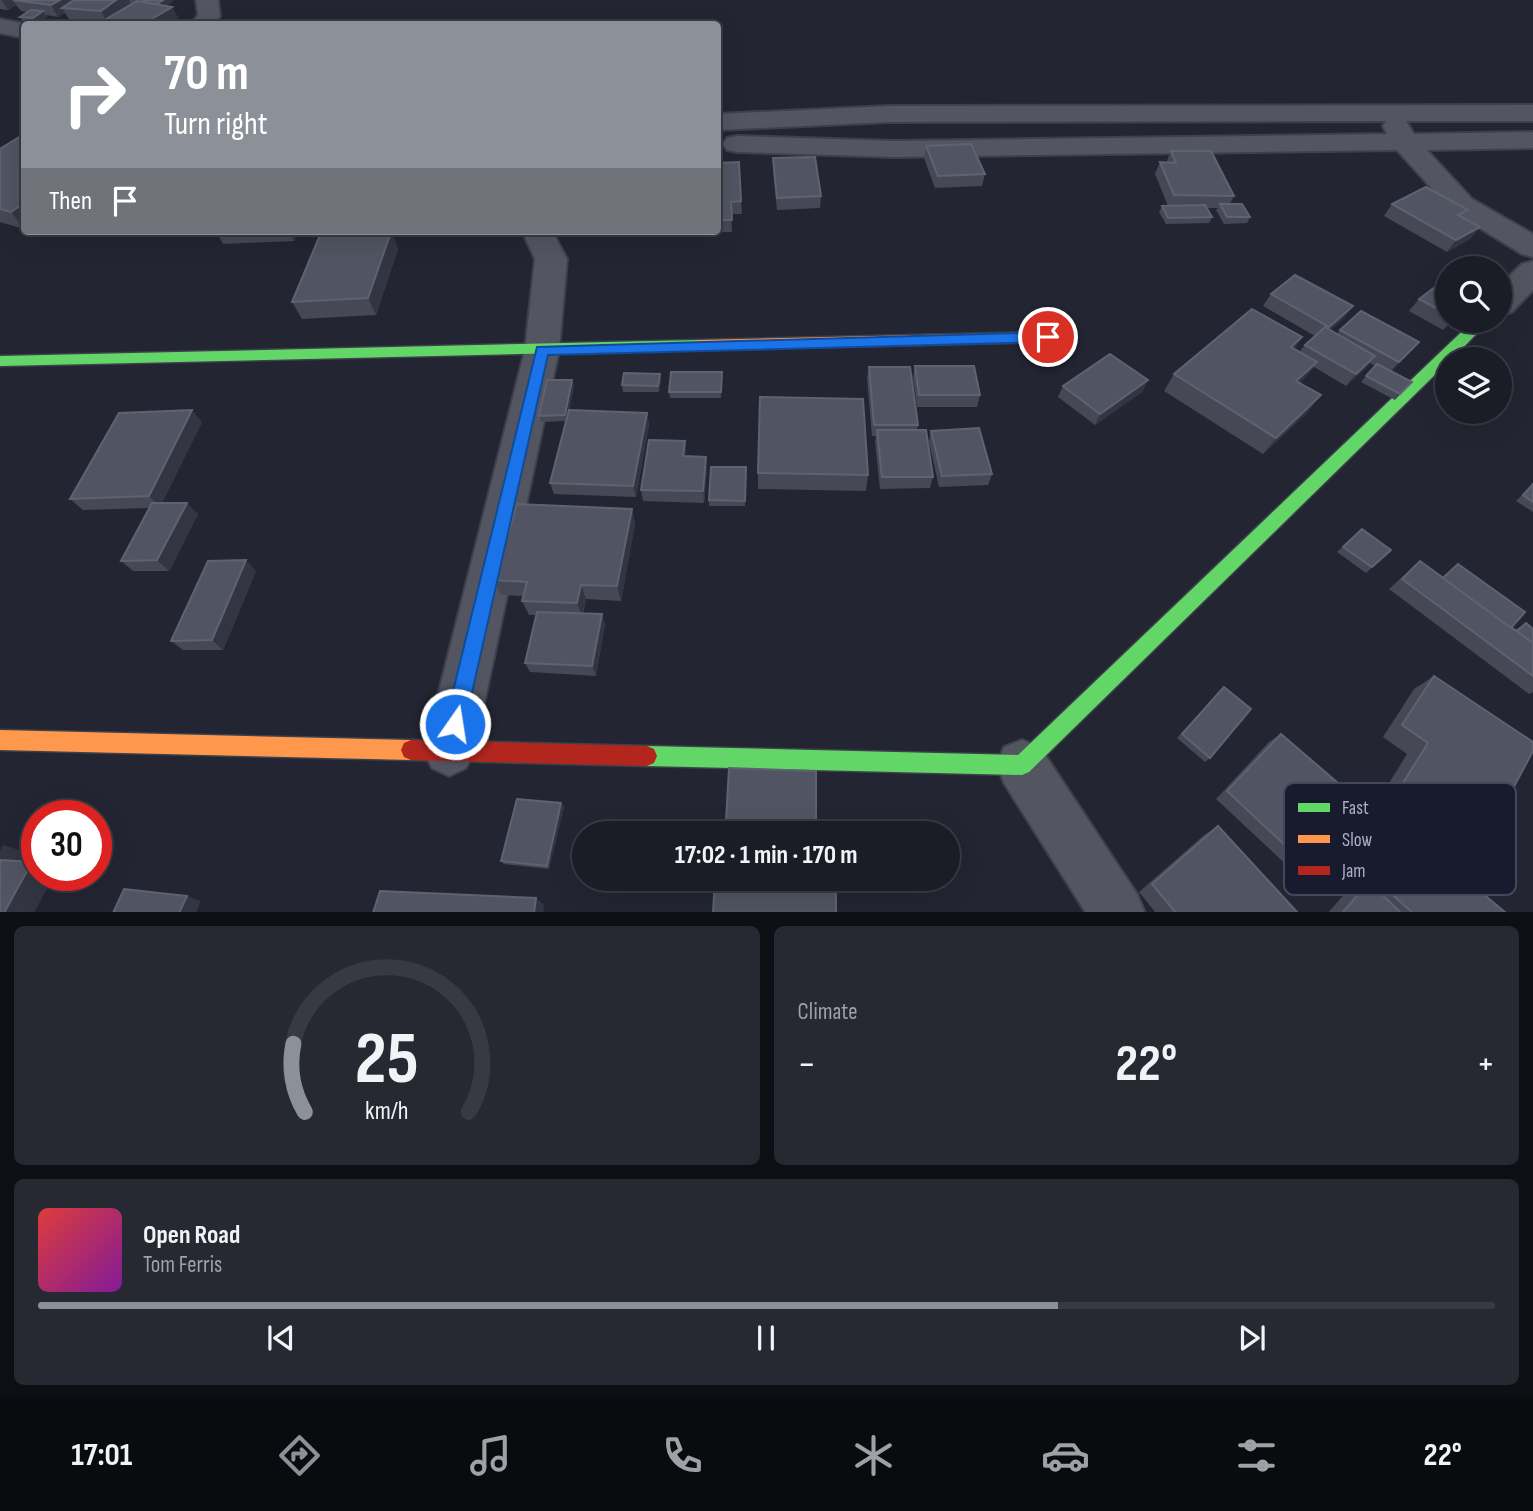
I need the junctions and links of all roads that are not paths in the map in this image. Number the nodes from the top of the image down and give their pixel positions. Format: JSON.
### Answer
{"nodes":[{"id":1,"x":0,"y":26,"type":"edge"},
{"id":2,"x":21,"y":30,"type":"edge"},
{"id":3,"x":1533,"y":113,"type":"edge"},
{"id":4,"x":1390,"y":115,"type":"junction"},
{"id":5,"x":721,"y":122,"type":"edge"},
{"id":6,"x":1533,"y":140,"type":"edge"},
{"id":7,"x":1405,"y":142,"type":"junction"},
{"id":8,"x":721,"y":143,"type":"edge"},
{"id":9,"x":539,"y":235,"type":"edge"},
{"id":10,"x":1533,"y":247,"type":"edge"},
{"id":11,"x":1533,"y":271,"type":"edge"},
{"id":12,"x":1512,"y":292,"type":"edge"},
{"id":13,"x":1469,"y":333,"type":"edge"},
{"id":14,"x":1048,"y":337,"type":"dead end"},
{"id":15,"x":542,"y":350,"type":"junction"},
{"id":16,"x":0,"y":361,"type":"edge"},
{"id":17,"x":0,"y":740,"type":"edge"},
{"id":18,"x":449,"y":751,"type":"junction"},
{"id":19,"x":1022,"y":765,"type":"junction"},
{"id":20,"x":1118,"y":912,"type":"edge"}],
"edges":[{"from":1,"to":2,"type":"street"},
{"from":3,"to":4,"type":"street"},
{"from":4,"to":5,"type":"street"},
{"from":4,"to":7,"type":"street"},
{"from":6,"to":7,"type":"street"},
{"from":7,"to":8,"type":"street"},
{"from":7,"to":10,"type":"street"},
{"from":9,"to":15,"type":"street"},
{"from":11,"to":12,"type":"street"},
{"from":13,"to":19,"type":"street"},
{"from":14,"to":15,"type":"street"},
{"from":15,"to":16,"type":"street"},
{"from":15,"to":18,"type":"street"},
{"from":17,"to":18,"type":"street"},
{"from":18,"to":19,"type":"street"},
{"from":19,"to":20,"type":"street"}]}
